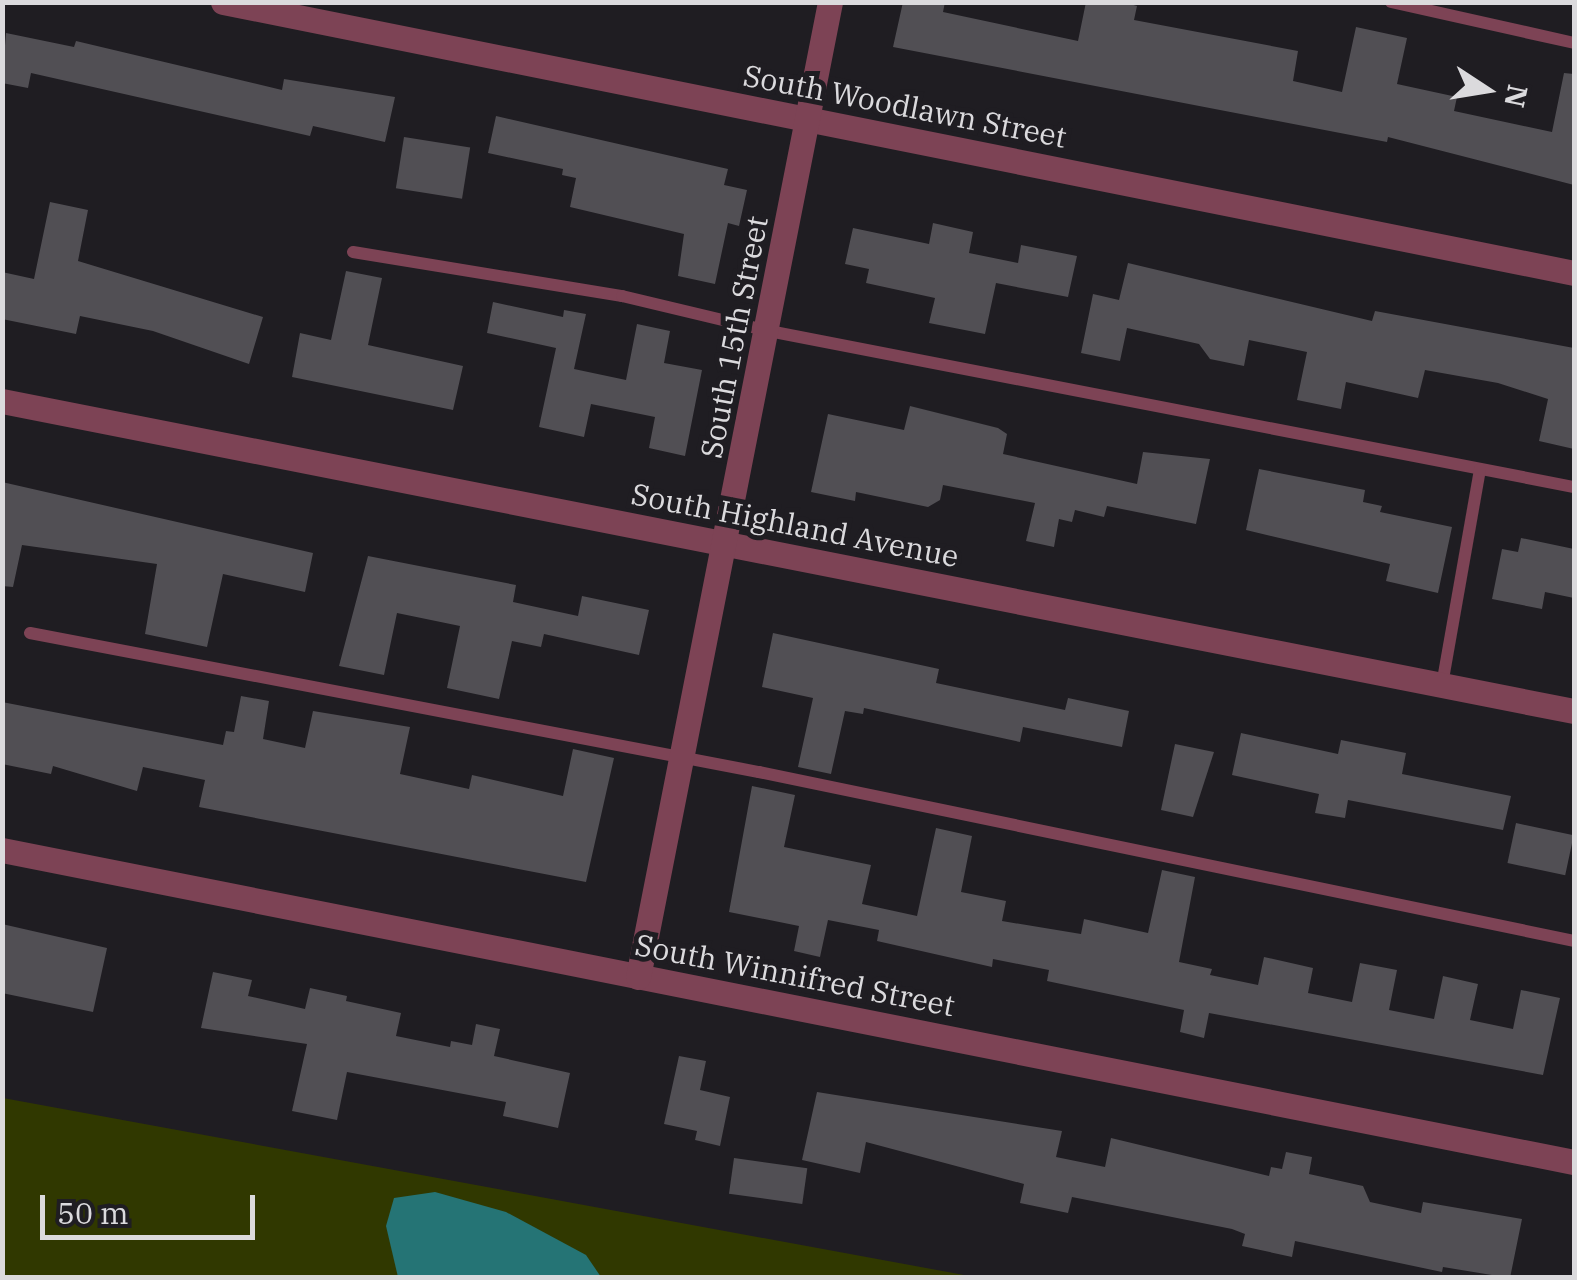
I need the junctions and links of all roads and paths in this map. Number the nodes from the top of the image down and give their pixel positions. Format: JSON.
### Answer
{"nodes":[{"id":1,"x":224,"y":2,"type":"edge"},
{"id":2,"x":830,"y":2,"type":"edge"},
{"id":3,"x":1391,"y":2,"type":"edge"},
{"id":4,"x":1574,"y":43,"type":"edge"},
{"id":5,"x":808,"y":119,"type":"junction"},
{"id":6,"x":354,"y":252,"type":"dead end"},
{"id":7,"x":1574,"y":272,"type":"edge"},
{"id":8,"x":769,"y":331,"type":"junction"},
{"id":9,"x":2,"y":402,"type":"edge"},
{"id":10,"x":1480,"y":469,"type":"junction"},
{"id":11,"x":1574,"y":487,"type":"edge"},
{"id":12,"x":727,"y":544,"type":"junction"},
{"id":13,"x":30,"y":633,"type":"dead end"},
{"id":14,"x":1442,"y":686,"type":"junction"},
{"id":15,"x":1574,"y":712,"type":"edge"},
{"id":16,"x":683,"y":758,"type":"junction"},
{"id":17,"x":2,"y":850,"type":"edge"},
{"id":18,"x":1574,"y":941,"type":"edge"},
{"id":19,"x":638,"y":977,"type":"junction"},
{"id":20,"x":1574,"y":1162,"type":"edge"}],
"edges":[{"from":1,"to":5,"type":"street","name":"South Woodlawn Street"},
{"from":2,"to":5,"type":"street","name":"South 15th Street"},
{"from":3,"to":4,"type":"lane"},
{"from":5,"to":7,"type":"street","name":"South Woodlawn Street"},
{"from":5,"to":8,"type":"street","name":"South 15th Street"},
{"from":6,"to":8,"type":"lane"},
{"from":8,"to":10,"type":"lane"},
{"from":8,"to":12,"type":"street","name":"South 15th Street"},
{"from":9,"to":12,"type":"street","name":"South Highland Avenue"},
{"from":10,"to":11,"type":"lane"},
{"from":10,"to":14,"type":"lane"},
{"from":12,"to":14,"type":"street","name":"South Highland Avenue"},
{"from":12,"to":16,"type":"street","name":"South 15th Street"},
{"from":13,"to":16,"type":"lane"},
{"from":14,"to":15,"type":"street","name":"South Highland Avenue"},
{"from":16,"to":18,"type":"lane"},
{"from":16,"to":19,"type":"street","name":"South 15th Street"},
{"from":17,"to":19,"type":"street","name":"South Winnifred Street"},
{"from":19,"to":20,"type":"street","name":"South Winnifred Street"}]}
